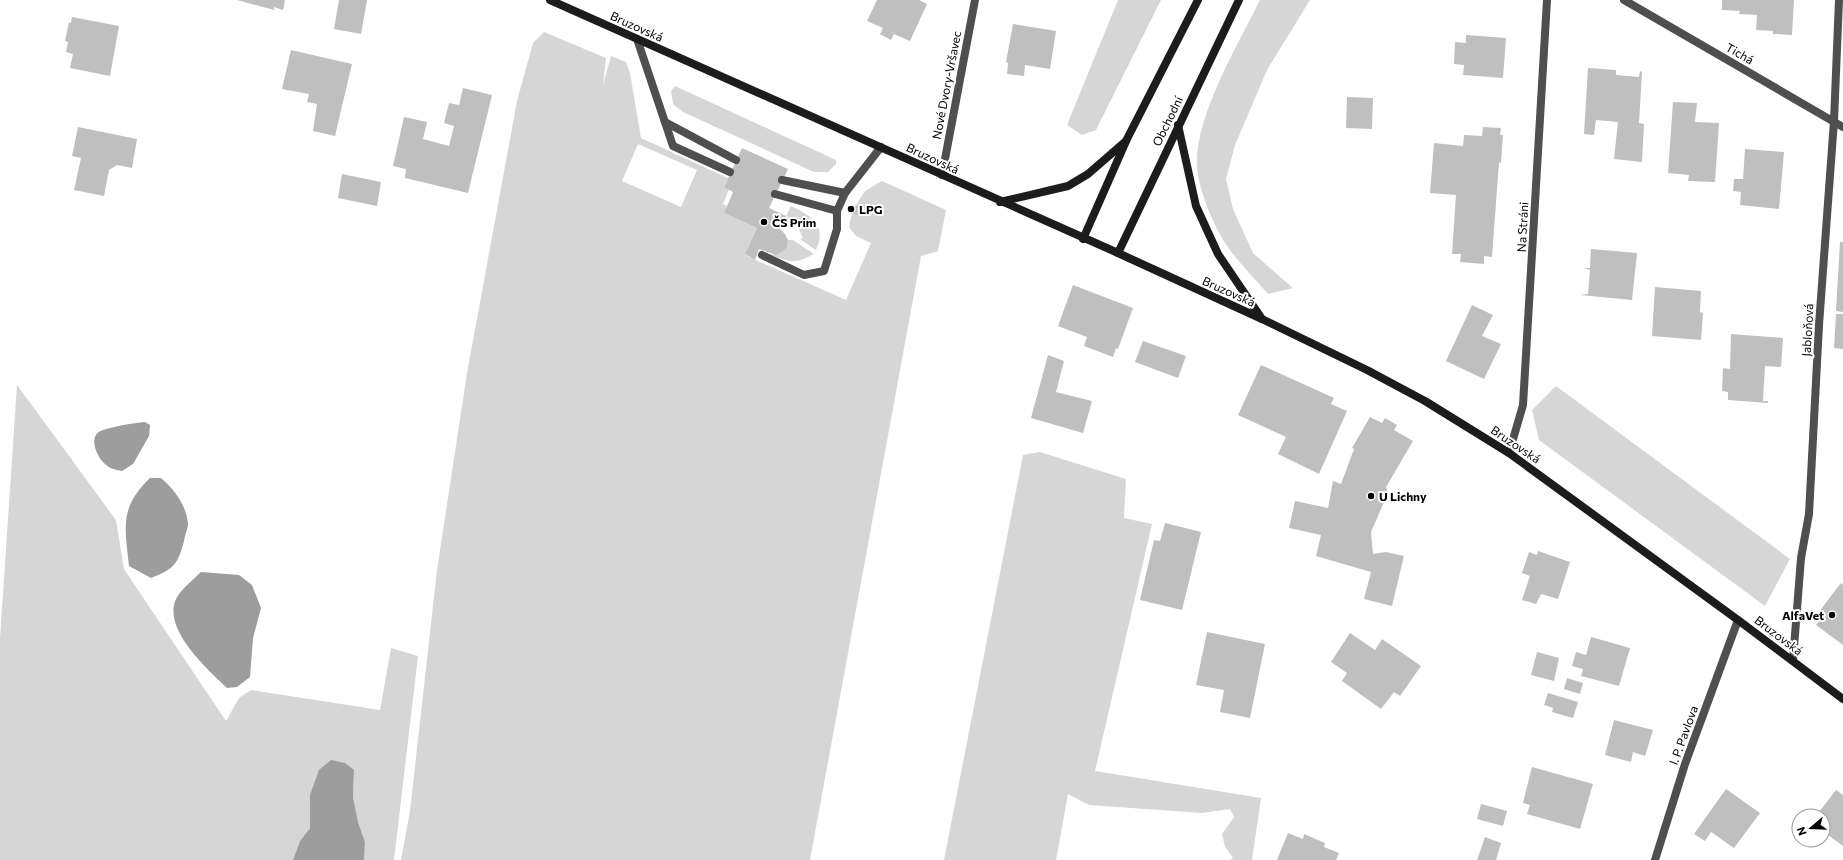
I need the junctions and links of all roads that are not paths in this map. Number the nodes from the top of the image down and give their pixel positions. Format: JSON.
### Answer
{"nodes":[{"id":1,"x":550,"y":0,"type":"edge"},
{"id":2,"x":975,"y":0,"type":"edge"},
{"id":3,"x":1198,"y":0,"type":"edge"},
{"id":4,"x":1239,"y":0,"type":"edge"},
{"id":5,"x":1547,"y":0,"type":"edge"},
{"id":6,"x":1624,"y":0,"type":"edge"},
{"id":7,"x":1839,"y":0,"type":"edge"},
{"id":8,"x":637,"y":39,"type":"junction"},
{"id":9,"x":1834,"y":121,"type":"junction"},
{"id":10,"x":665,"y":122,"type":"junction"},
{"id":11,"x":1178,"y":125,"type":"junction"},
{"id":12,"x":1843,"y":127,"type":"edge"},
{"id":13,"x":1128,"y":139,"type":"junction"},
{"id":14,"x":881,"y":148,"type":"junction"},
{"id":15,"x":736,"y":160,"type":"dead end"},
{"id":16,"x":730,"y":172,"type":"dead end"},
{"id":17,"x":942,"y":175,"type":"junction"},
{"id":18,"x":782,"y":180,"type":"dead end"},
{"id":19,"x":845,"y":193,"type":"junction"},
{"id":20,"x":776,"y":194,"type":"dead end"},
{"id":21,"x":1000,"y":202,"type":"junction"},
{"id":22,"x":837,"y":211,"type":"junction"},
{"id":23,"x":1083,"y":239,"type":"junction"},
{"id":24,"x":1118,"y":254,"type":"junction"},
{"id":25,"x":762,"y":255,"type":"dead end"},
{"id":26,"x":1262,"y":319,"type":"junction"},
{"id":27,"x":1509,"y":453,"type":"junction"},
{"id":28,"x":1738,"y":620,"type":"junction"},
{"id":29,"x":1793,"y":660,"type":"junction"},
{"id":30,"x":1843,"y":699,"type":"edge"},
{"id":31,"x":1654,"y":860,"type":"edge"}],
"edges":[{"from":1,"to":8,"type":"main road","name":"Bruzovská"},
{"from":2,"to":17,"type":"street","name":"Nové Dvory-Vršavec"},
{"from":3,"to":13,"type":"main road"},
{"from":4,"to":11,"type":"main road","name":"Obchodní"},
{"from":5,"to":27,"type":"street","name":"Na Stráni"},
{"from":6,"to":9,"type":"street","name":"Tichá"},
{"from":7,"to":9,"type":"street","name":"Jabloňová"},
{"from":8,"to":10,"type":"street"},
{"from":8,"to":14,"type":"main road","name":"Bruzovská"},
{"from":9,"to":12,"type":"street","name":"Tichá"},
{"from":9,"to":29,"type":"street","name":"Jabloňová"},
{"from":10,"to":15,"type":"street"},
{"from":10,"to":16,"type":"street"},
{"from":11,"to":24,"type":"main road","name":"Obchodní"},
{"from":11,"to":26,"type":"main road"},
{"from":13,"to":21,"type":"main road"},
{"from":13,"to":23,"type":"main road"},
{"from":14,"to":17,"type":"main road","name":"Bruzovská"},
{"from":14,"to":19,"type":"street"},
{"from":17,"to":21,"type":"main road","name":"Bruzovská"},
{"from":18,"to":19,"type":"street"},
{"from":19,"to":22,"type":"street"},
{"from":20,"to":22,"type":"street"},
{"from":21,"to":23,"type":"main road","name":"Bruzovská"},
{"from":22,"to":25,"type":"street"},
{"from":23,"to":24,"type":"main road","name":"Bruzovská"},
{"from":24,"to":26,"type":"main road","name":"Bruzovská"},
{"from":26,"to":27,"type":"main road","name":"Bruzovská"},
{"from":27,"to":28,"type":"main road","name":"Bruzovská"},
{"from":28,"to":29,"type":"main road","name":"Bruzovská"},
{"from":28,"to":31,"type":"street","name":"I. P. Pavlova"},
{"from":29,"to":30,"type":"main road","name":"Bruzovská"}]}
